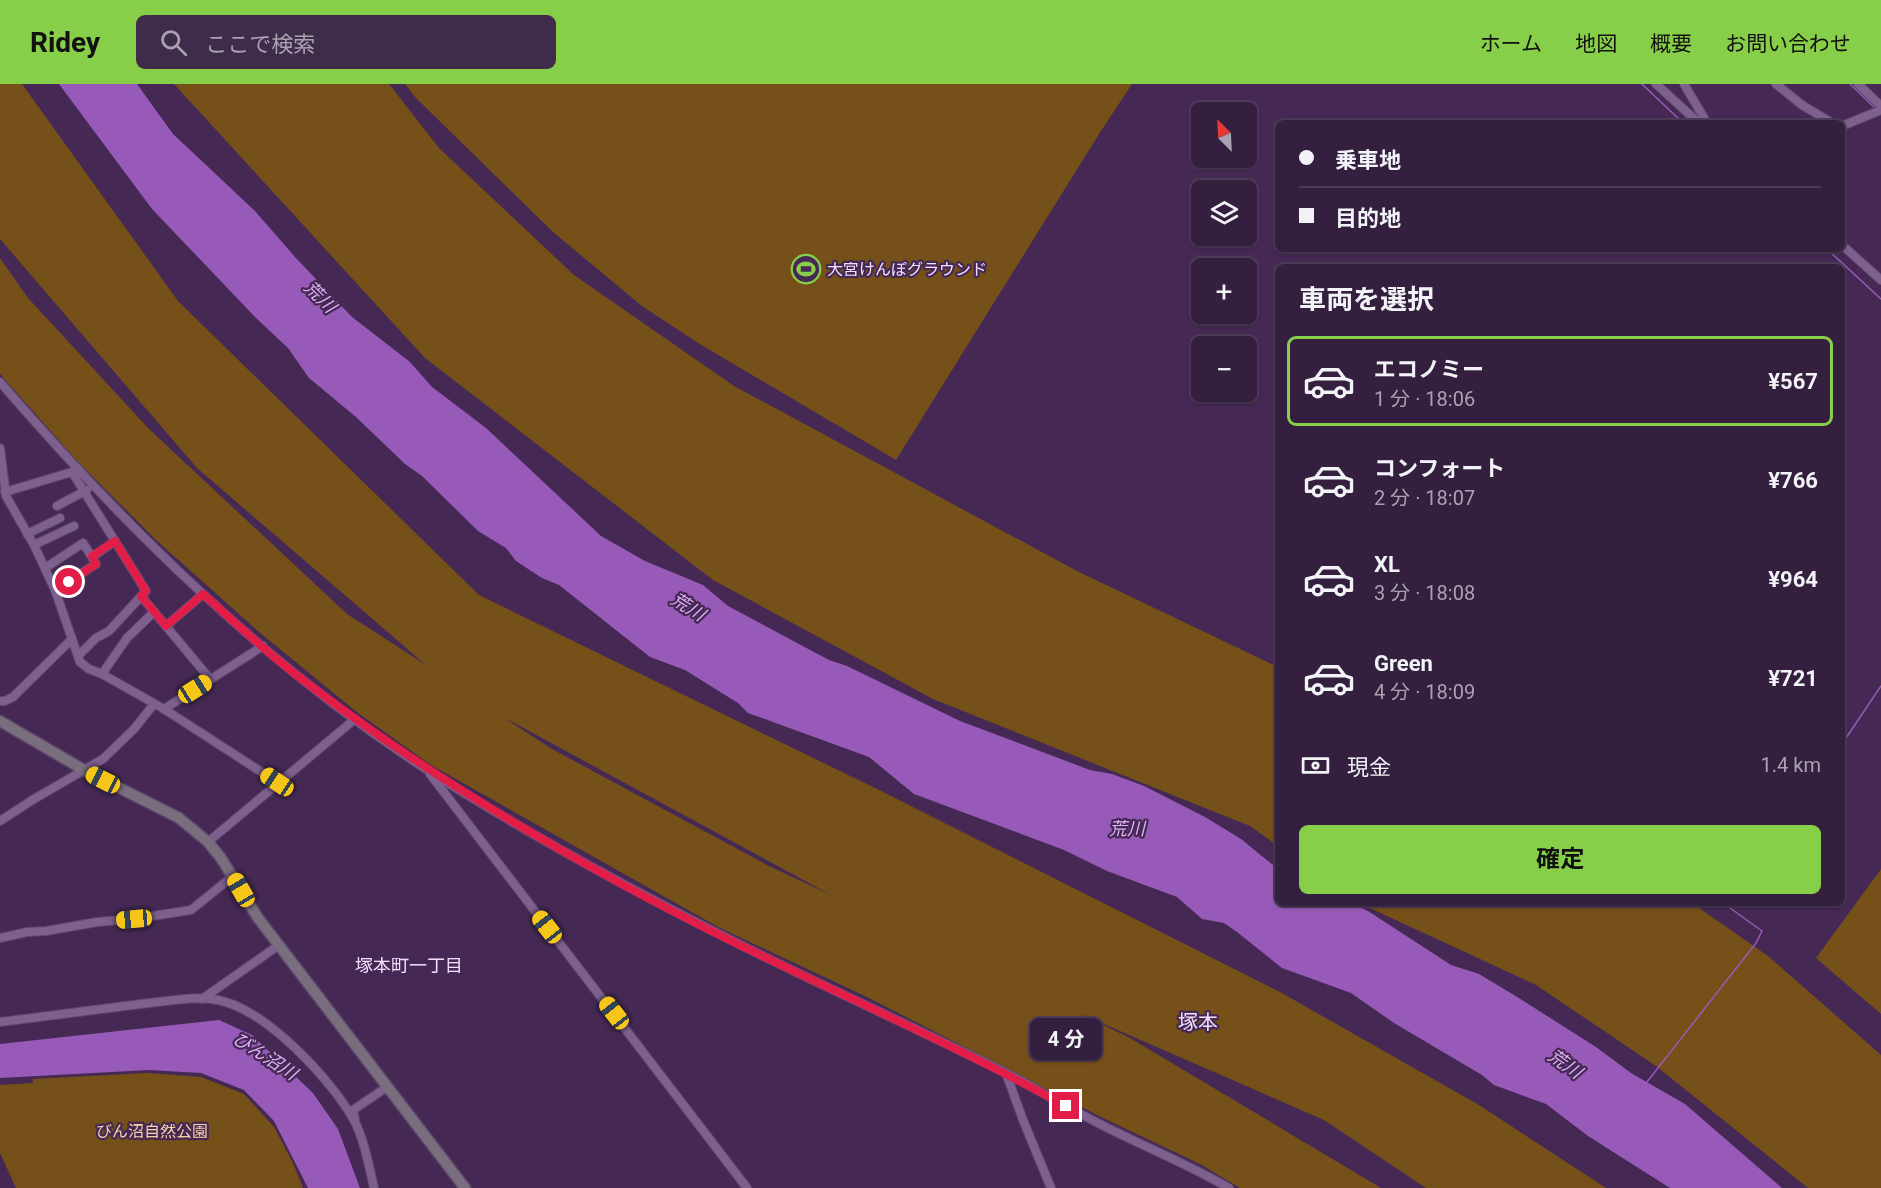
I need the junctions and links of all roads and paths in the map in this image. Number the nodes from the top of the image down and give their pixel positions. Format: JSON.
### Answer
{"nodes":[{"id":1,"x":1656,"y":84,"type":"edge"},
{"id":2,"x":1684,"y":84,"type":"edge"},
{"id":3,"x":1776,"y":84,"type":"edge"},
{"id":4,"x":1858,"y":84,"type":"edge"},
{"id":5,"x":1878,"y":110,"type":"edge"},
{"id":6,"x":1696,"y":120,"type":"edge"},
{"id":7,"x":1705,"y":120,"type":"edge"},
{"id":8,"x":1827,"y":120,"type":"edge"},
{"id":9,"x":1845,"y":125,"type":"edge"},
{"id":10,"x":1845,"y":248,"type":"edge"},
{"id":11,"x":1881,"y":280,"type":"edge"},
{"id":12,"x":0,"y":382,"type":"edge"},
{"id":13,"x":0,"y":449,"type":"edge"},
{"id":14,"x":74,"y":470,"type":"junction"},
{"id":15,"x":94,"y":487,"type":"junction"},
{"id":16,"x":5,"y":492,"type":"junction"},
{"id":17,"x":84,"y":492,"type":"junction"},
{"id":18,"x":57,"y":506,"type":"dead end"},
{"id":19,"x":60,"y":518,"type":"dead end"},
{"id":20,"x":74,"y":526,"type":"dead end"},
{"id":21,"x":27,"y":534,"type":"junction"},
{"id":22,"x":115,"y":541,"type":"junction"},
{"id":23,"x":34,"y":545,"type":"junction"},
{"id":24,"x":92,"y":556,"type":"junction"},
{"id":25,"x":45,"y":568,"type":"junction"},
{"id":26,"x":55,"y":590,"type":"junction"},
{"id":27,"x":203,"y":594,"type":"junction"},
{"id":28,"x":141,"y":596,"type":"junction"},
{"id":29,"x":154,"y":612,"type":"junction"},
{"id":30,"x":166,"y":626,"type":"junction"},
{"id":31,"x":72,"y":639,"type":"junction"},
{"id":32,"x":263,"y":646,"type":"junction"},
{"id":33,"x":78,"y":656,"type":"junction"},
{"id":34,"x":102,"y":674,"type":"junction"},
{"id":35,"x":210,"y":679,"type":"junction"},
{"id":36,"x":0,"y":701,"type":"edge"},
{"id":37,"x":154,"y":705,"type":"junction"},
{"id":38,"x":164,"y":709,"type":"junction"},
{"id":39,"x":356,"y":719,"type":"junction"},
{"id":40,"x":0,"y":722,"type":"edge"},
{"id":41,"x":84,"y":770,"type":"junction"},
{"id":42,"x":428,"y":770,"type":"junction"},
{"id":43,"x":277,"y":782,"type":"junction"},
{"id":44,"x":0,"y":821,"type":"edge"},
{"id":45,"x":208,"y":842,"type":"junction"},
{"id":46,"x":233,"y":876,"type":"junction"},
{"id":47,"x":0,"y":938,"type":"edge"},
{"id":48,"x":279,"y":945,"type":"junction"},
{"id":49,"x":202,"y":999,"type":"junction"},
{"id":50,"x":0,"y":1022,"type":"edge"},
{"id":51,"x":1006,"y":1073,"type":"junction"},
{"id":52,"x":387,"y":1087,"type":"junction"},
{"id":53,"x":356,"y":1124,"type":"junction"},
{"id":54,"x":1217,"y":1181,"type":"junction"},
{"id":55,"x":462,"y":1187,"type":"edge"},
{"id":56,"x":374,"y":1188,"type":"edge"},
{"id":57,"x":747,"y":1188,"type":"edge"},
{"id":58,"x":1051,"y":1188,"type":"edge"},
{"id":59,"x":1208,"y":1188,"type":"edge"},
{"id":60,"x":1229,"y":1188,"type":"edge"}],
"edges":[{"from":1,"to":6,"type":"street"},
{"from":2,"to":7,"type":"street"},
{"from":3,"to":8,"type":"street"},
{"from":4,"to":5,"type":"street"},
{"from":5,"to":9,"type":"street"},
{"from":10,"to":11,"type":"street"},
{"from":12,"to":14,"type":"street"},
{"from":13,"to":16,"type":"street"},
{"from":14,"to":15,"type":"street"},
{"from":14,"to":16,"type":"street"},
{"from":14,"to":17,"type":"street"},
{"from":15,"to":17,"type":"street"},
{"from":15,"to":27,"type":"street"},
{"from":16,"to":21,"type":"street"},
{"from":17,"to":18,"type":"street"},
{"from":17,"to":22,"type":"street"},
{"from":19,"to":21,"type":"street"},
{"from":20,"to":23,"type":"street"},
{"from":21,"to":23,"type":"street"},
{"from":22,"to":24,"type":"street"},
{"from":22,"to":28,"type":"street"},
{"from":23,"to":25,"type":"street"},
{"from":24,"to":25,"type":"street"},
{"from":24,"to":26,"type":"street"},
{"from":25,"to":26,"type":"street"},
{"from":26,"to":31,"type":"street"},
{"from":27,"to":30,"type":"street"},
{"from":27,"to":32,"type":"street"},
{"from":28,"to":29,"type":"street"},
{"from":28,"to":33,"type":"street"},
{"from":29,"to":30,"type":"street"},
{"from":29,"to":34,"type":"street"},
{"from":30,"to":35,"type":"street"},
{"from":31,"to":33,"type":"street"},
{"from":31,"to":36,"type":"street"},
{"from":32,"to":35,"type":"street"},
{"from":32,"to":39,"type":"street"},
{"from":33,"to":34,"type":"street"},
{"from":34,"to":37,"type":"street"},
{"from":35,"to":38,"type":"street"},
{"from":37,"to":38,"type":"street"},
{"from":37,"to":41,"type":"street"},
{"from":38,"to":43,"type":"street"},
{"from":39,"to":42,"type":"street"},
{"from":39,"to":43,"type":"street"},
{"from":40,"to":41,"type":"street"},
{"from":41,"to":44,"type":"street"},
{"from":41,"to":45,"type":"street"},
{"from":42,"to":51,"type":"street"},
{"from":42,"to":57,"type":"street"},
{"from":43,"to":45,"type":"street"},
{"from":45,"to":46,"type":"street"},
{"from":46,"to":47,"type":"street"},
{"from":46,"to":48,"type":"street"},
{"from":48,"to":49,"type":"street"},
{"from":48,"to":52,"type":"street"},
{"from":49,"to":50,"type":"street"},
{"from":49,"to":53,"type":"street"},
{"from":51,"to":54,"type":"street"},
{"from":51,"to":58,"type":"street"},
{"from":52,"to":53,"type":"street"},
{"from":52,"to":55,"type":"street"},
{"from":53,"to":56,"type":"street"},
{"from":54,"to":59,"type":"street"},
{"from":54,"to":60,"type":"street"}]}
